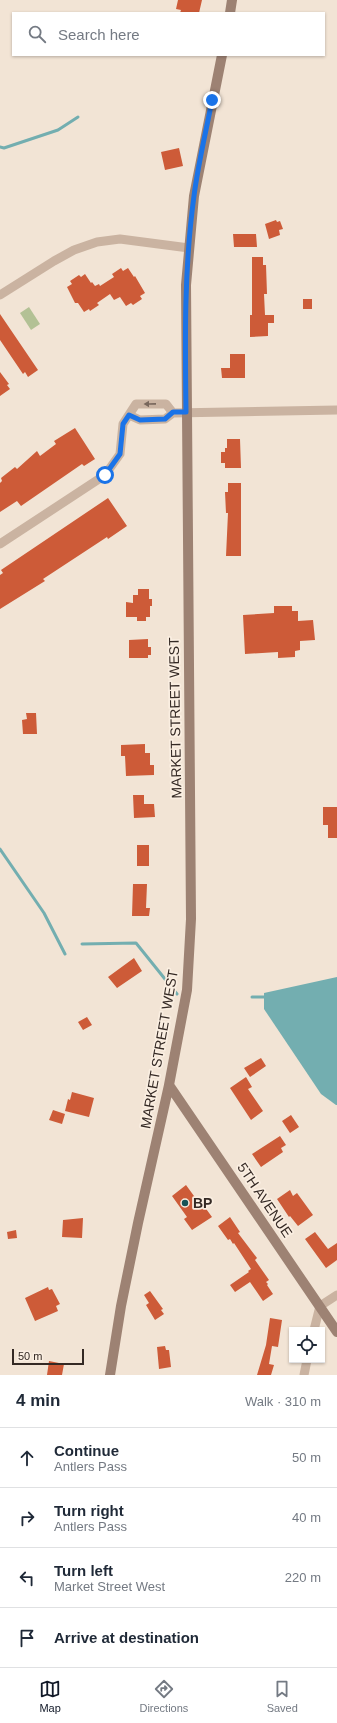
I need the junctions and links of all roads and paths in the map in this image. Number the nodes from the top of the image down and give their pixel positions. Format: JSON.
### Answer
{"nodes":[{"id":1,"x":232,"y":0,"type":"edge"},
{"id":2,"x":230,"y":12,"type":"edge"},
{"id":3,"x":222,"y":56,"type":"edge"},
{"id":4,"x":189,"y":248,"type":"junction"},
{"id":5,"x":0,"y":295,"type":"edge"},
{"id":6,"x":337,"y":410,"type":"edge"},
{"id":7,"x":173,"y":412,"type":"junction"},
{"id":8,"x":186,"y":412,"type":"junction"},
{"id":9,"x":129,"y":415,"type":"junction"},
{"id":10,"x":0,"y":544,"type":"edge"},
{"id":11,"x":169,"y":1085,"type":"junction"},
{"id":12,"x":337,"y":1295,"type":"edge"},
{"id":13,"x":320,"y":1306,"type":"junction"},
{"id":14,"x":315,"y":1327,"type":"edge"},
{"id":15,"x":337,"y":1332,"type":"edge"},
{"id":16,"x":306,"y":1363,"type":"edge"},
{"id":17,"x":110,"y":1375,"type":"edge"},
{"id":18,"x":304,"y":1375,"type":"edge"}],
"edges":[{"from":1,"to":2,"type":"main road"},
{"from":3,"to":4,"type":"main road","name":"MARKET STREET WEST"},
{"from":4,"to":5,"type":"street"},
{"from":4,"to":8,"type":"main road","name":"MARKET STREET WEST"},
{"from":6,"to":8,"type":"street"},
{"from":7,"to":8,"type":"street"},
{"from":7,"to":9,"type":"street"},
{"from":7,"to":9,"type":"street","one_way":true},
{"from":8,"to":11,"type":"main road","name":"MARKET STREET WEST"},
{"from":9,"to":10,"type":"street"},
{"from":11,"to":13,"type":"main road","name":"5TH AVENUE"},
{"from":11,"to":17,"type":"main road","name":"MARKET STREET WEST"},
{"from":12,"to":13,"type":"street"},
{"from":13,"to":14,"type":"street"},
{"from":13,"to":15,"type":"main road","name":"5TH AVENUE"},
{"from":16,"to":18,"type":"street"}]}
